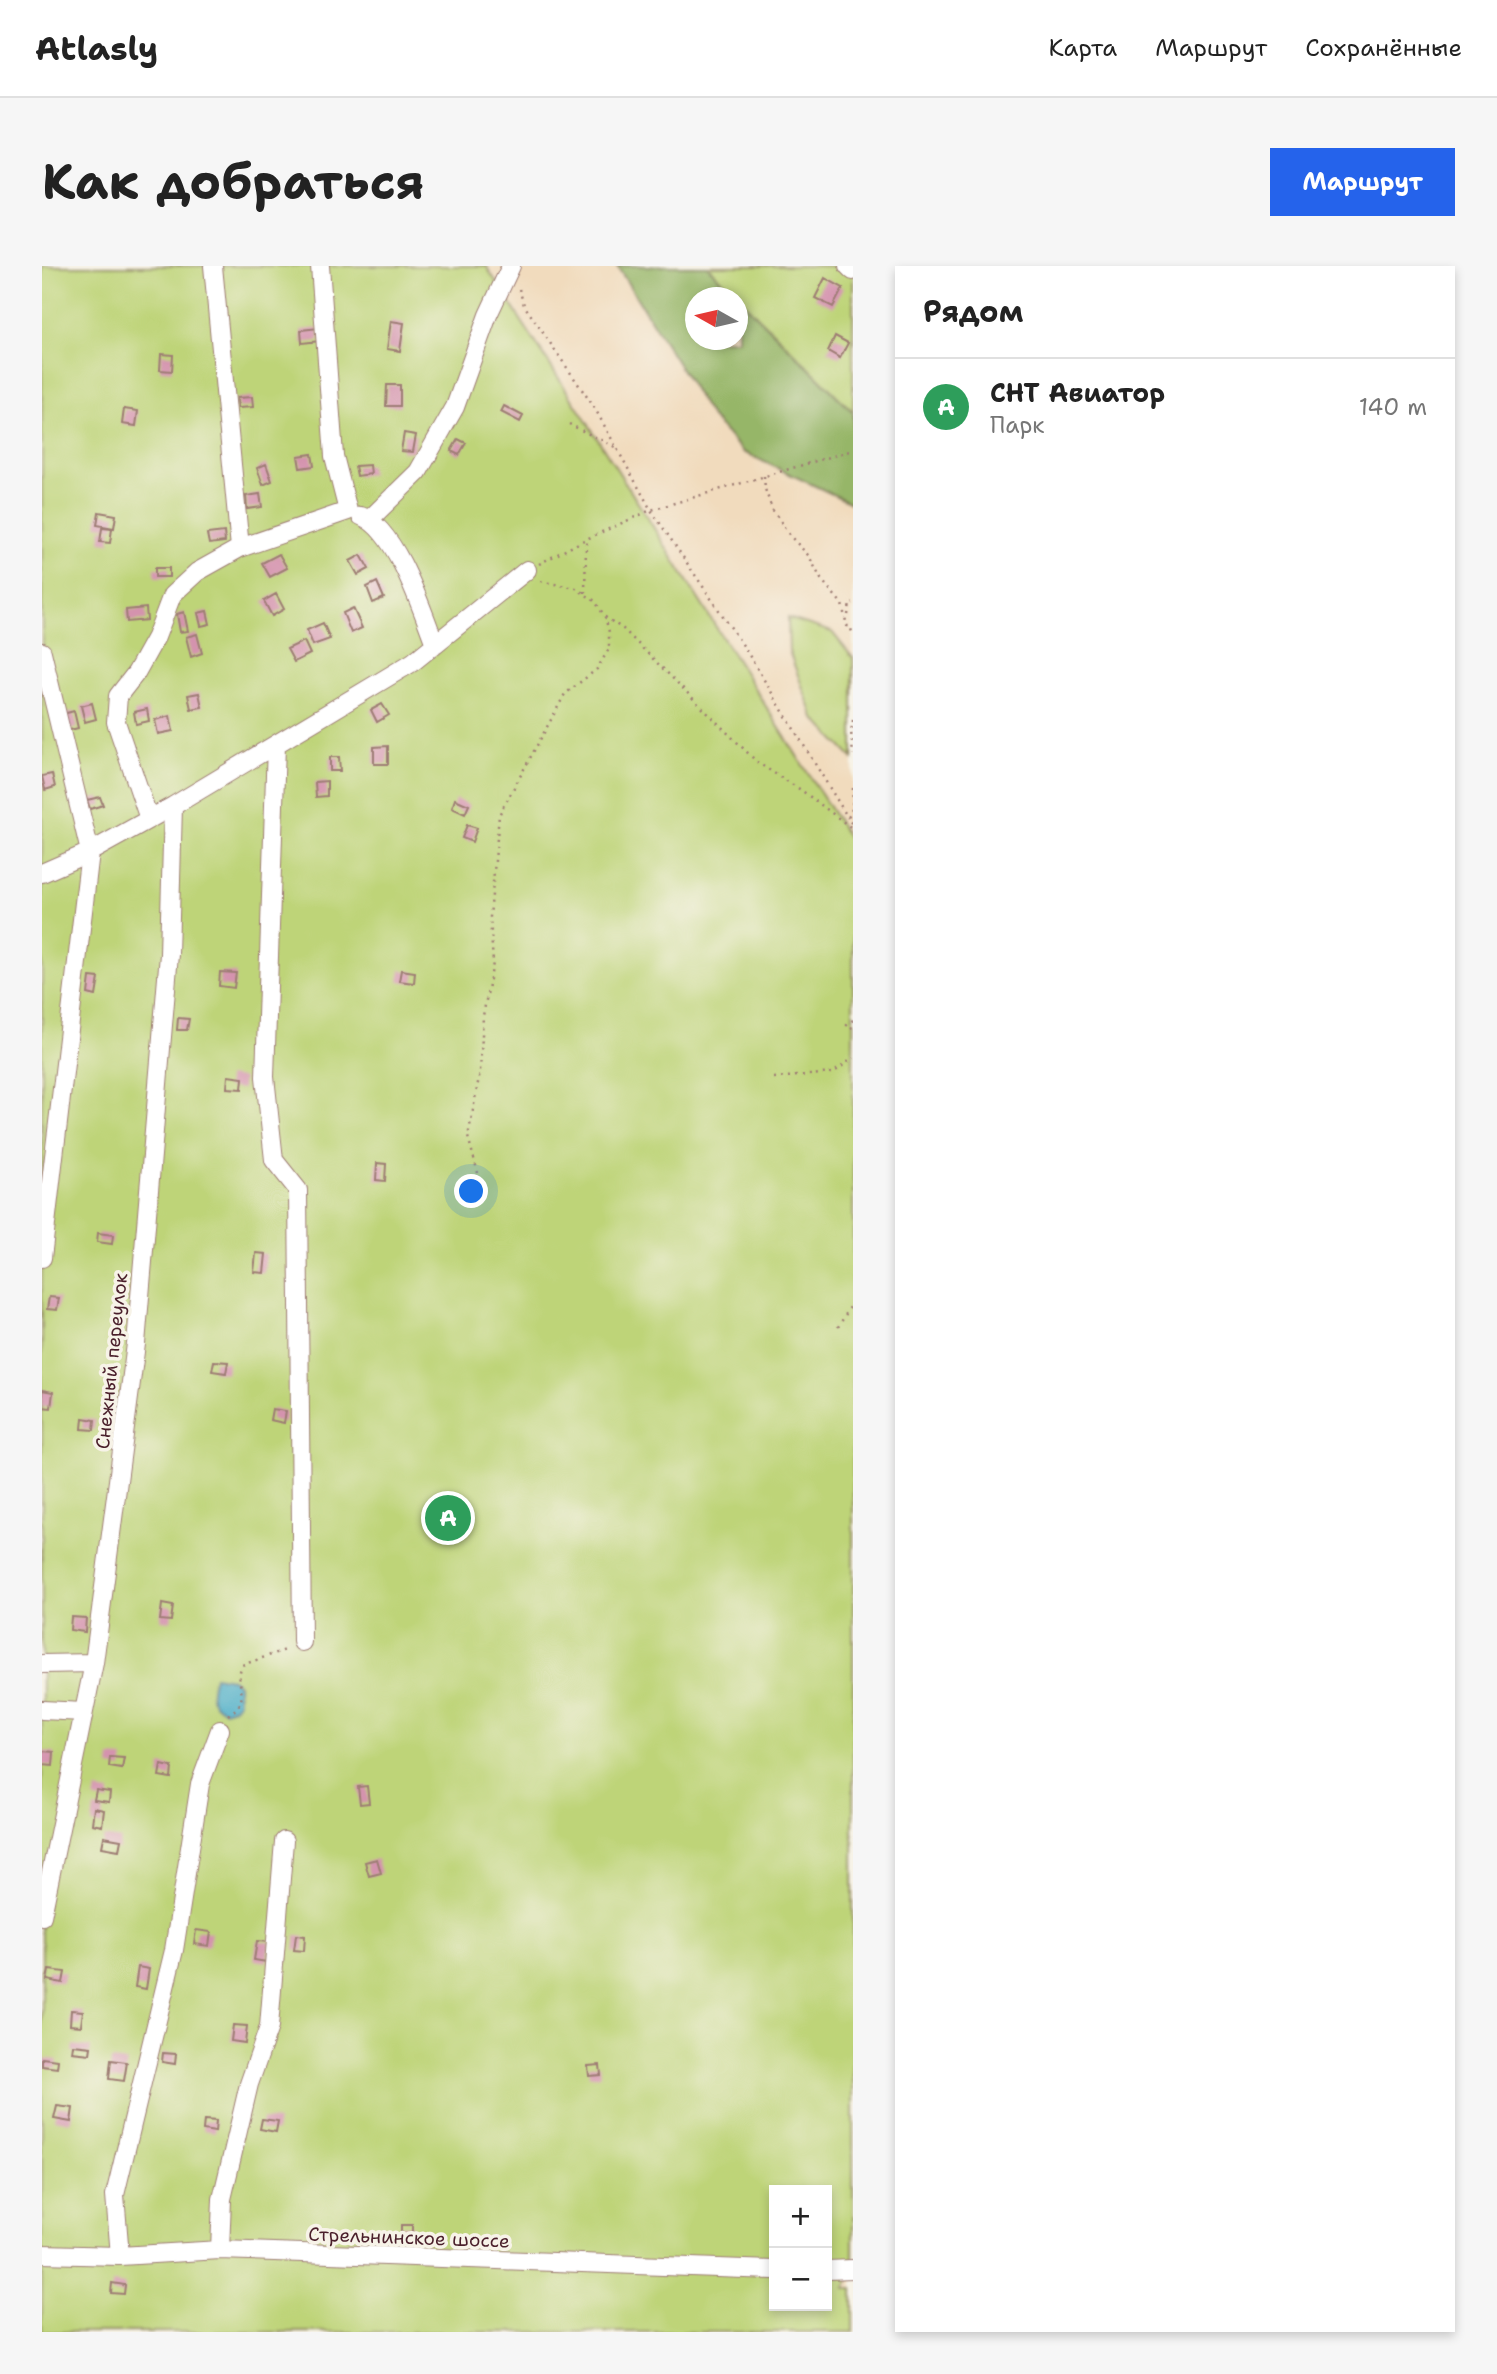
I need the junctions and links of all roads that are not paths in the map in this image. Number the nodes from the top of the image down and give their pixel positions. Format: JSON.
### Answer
{"nodes":[{"id":1,"x":213,"y":266,"type":"edge"},
{"id":2,"x":320,"y":266,"type":"edge"},
{"id":3,"x":848,"y":266,"type":"edge"},
{"id":4,"x":853,"y":271,"type":"edge"},
{"id":5,"x":514,"y":272,"type":"edge"},
{"id":6,"x":348,"y":511,"type":"junction"},
{"id":7,"x":370,"y":519,"type":"junction"},
{"id":8,"x":240,"y":548,"type":"junction"},
{"id":9,"x":523,"y":573,"type":"road end"},
{"id":10,"x":435,"y":644,"type":"junction"},
{"id":11,"x":42,"y":652,"type":"edge"},
{"id":12,"x":276,"y":745,"type":"junction"},
{"id":13,"x":173,"y":806,"type":"junction"},
{"id":14,"x":149,"y":819,"type":"junction"},
{"id":15,"x":90,"y":852,"type":"junction"},
{"id":16,"x":42,"y":873,"type":"edge"},
{"id":17,"x":42,"y":1258,"type":"edge"},
{"id":18,"x":302,"y":1642,"type":"road end"},
{"id":19,"x":94,"y":1663,"type":"junction"},
{"id":20,"x":42,"y":1664,"type":"edge"},
{"id":21,"x":42,"y":1710,"type":"edge"},
{"id":22,"x":84,"y":1712,"type":"junction"},
{"id":23,"x":220,"y":1730,"type":"road end"},
{"id":24,"x":284,"y":1841,"type":"dead end"},
{"id":25,"x":42,"y":1916,"type":"edge"},
{"id":26,"x":220,"y":2250,"type":"junction"},
{"id":27,"x":42,"y":2254,"type":"edge"},
{"id":28,"x":120,"y":2256,"type":"junction"},
{"id":29,"x":853,"y":2269,"type":"edge"},
{"id":30,"x":769,"y":2270,"type":"edge"},
{"id":31,"x":832,"y":2270,"type":"edge"}],
"edges":[{"from":1,"to":8,"type":"street"},
{"from":2,"to":6,"type":"street"},
{"from":3,"to":4,"type":"street"},
{"from":5,"to":7,"type":"street"},
{"from":6,"to":7,"type":"street"},
{"from":6,"to":8,"type":"street"},
{"from":7,"to":10,"type":"street"},
{"from":8,"to":14,"type":"street"},
{"from":9,"to":10,"type":"street"},
{"from":10,"to":12,"type":"street"},
{"from":11,"to":15,"type":"street"},
{"from":12,"to":13,"type":"street"},
{"from":12,"to":18,"type":"street"},
{"from":13,"to":14,"type":"street"},
{"from":13,"to":19,"type":"street","name":"Снежный переулок"},
{"from":14,"to":15,"type":"street"},
{"from":15,"to":16,"type":"street"},
{"from":15,"to":17,"type":"street"},
{"from":19,"to":20,"type":"street"},
{"from":19,"to":22,"type":"street","name":"Снежный переулок"},
{"from":21,"to":22,"type":"street"},
{"from":22,"to":25,"type":"street","name":"Снежный переулок"},
{"from":23,"to":28,"type":"street"},
{"from":24,"to":26,"type":"street"},
{"from":26,"to":28,"type":"street","name":"Стрельнинское шоссе"},
{"from":26,"to":30,"type":"street","name":"Стрельнинское шоссе"},
{"from":27,"to":28,"type":"street","name":"Стрельнинское шоссе"},
{"from":29,"to":31,"type":"street"}]}
